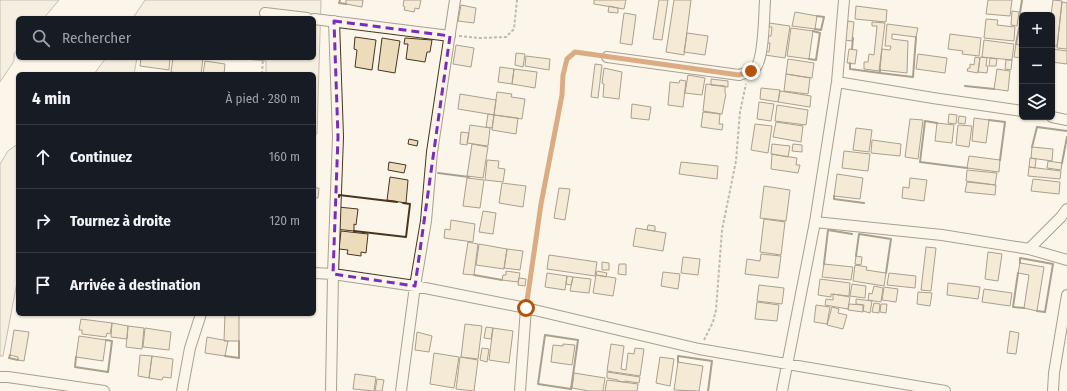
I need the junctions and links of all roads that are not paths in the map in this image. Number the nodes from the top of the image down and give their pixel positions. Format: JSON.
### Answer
{"nodes":[{"id":1,"x":455,"y":0,"type":"edge"},
{"id":2,"x":765,"y":0,"type":"edge"},
{"id":3,"x":844,"y":0,"type":"edge"},
{"id":4,"x":265,"y":13,"type":"dead end"},
{"id":5,"x":290,"y":16,"type":"edge"},
{"id":6,"x":316,"y":19,"type":"edge"},
{"id":7,"x":334,"y":21,"type":"junction"},
{"id":8,"x":450,"y":36,"type":"junction"},
{"id":9,"x":607,"y":57,"type":"road end"},
{"id":10,"x":837,"y":82,"type":"junction"},
{"id":11,"x":1019,"y":111,"type":"edge"},
{"id":12,"x":1055,"y":118,"type":"edge"},
{"id":13,"x":1067,"y":120,"type":"edge"},
{"id":14,"x":1067,"y":209,"type":"edge"},
{"id":15,"x":815,"y":222,"type":"junction"},
{"id":16,"x":1028,"y":249,"type":"junction"},
{"id":17,"x":1067,"y":260,"type":"edge"},
{"id":18,"x":316,"y":273,"type":"edge"},
{"id":19,"x":333,"y":274,"type":"junction"},
{"id":20,"x":415,"y":286,"type":"junction"},
{"id":21,"x":1067,"y":295,"type":"edge"},
{"id":22,"x":526,"y":308,"type":"junction"},
{"id":23,"x":200,"y":316,"type":"edge"},
{"id":24,"x":786,"y":364,"type":"junction"},
{"id":25,"x":0,"y":377,"type":"edge"},
{"id":26,"x":104,"y":391,"type":"edge"},
{"id":27,"x":182,"y":391,"type":"edge"},
{"id":28,"x":331,"y":391,"type":"edge"},
{"id":29,"x":401,"y":391,"type":"edge"},
{"id":30,"x":520,"y":391,"type":"edge"},
{"id":31,"x":782,"y":391,"type":"edge"},
{"id":32,"x":945,"y":391,"type":"edge"},
{"id":33,"x":1053,"y":391,"type":"edge"}],
"edges":[{"from":1,"to":8,"type":"street"},
{"from":2,"to":9,"type":"street"},
{"from":3,"to":10,"type":"street"},
{"from":4,"to":5,"type":"street"},
{"from":6,"to":7,"type":"street"},
{"from":7,"to":8,"type":"street"},
{"from":7,"to":19,"type":"street"},
{"from":8,"to":20,"type":"street"},
{"from":10,"to":11,"type":"street"},
{"from":10,"to":15,"type":"street"},
{"from":12,"to":13,"type":"street"},
{"from":14,"to":16,"type":"street"},
{"from":15,"to":16,"type":"street"},
{"from":15,"to":24,"type":"street"},
{"from":16,"to":17,"type":"street"},
{"from":18,"to":19,"type":"street"},
{"from":19,"to":20,"type":"street"},
{"from":19,"to":28,"type":"street"},
{"from":20,"to":22,"type":"street"},
{"from":20,"to":29,"type":"street"},
{"from":21,"to":33,"type":"street"},
{"from":22,"to":24,"type":"street"},
{"from":22,"to":30,"type":"street"},
{"from":23,"to":27,"type":"street"},
{"from":24,"to":31,"type":"street"},
{"from":24,"to":32,"type":"street"},
{"from":25,"to":26,"type":"street"}]}
